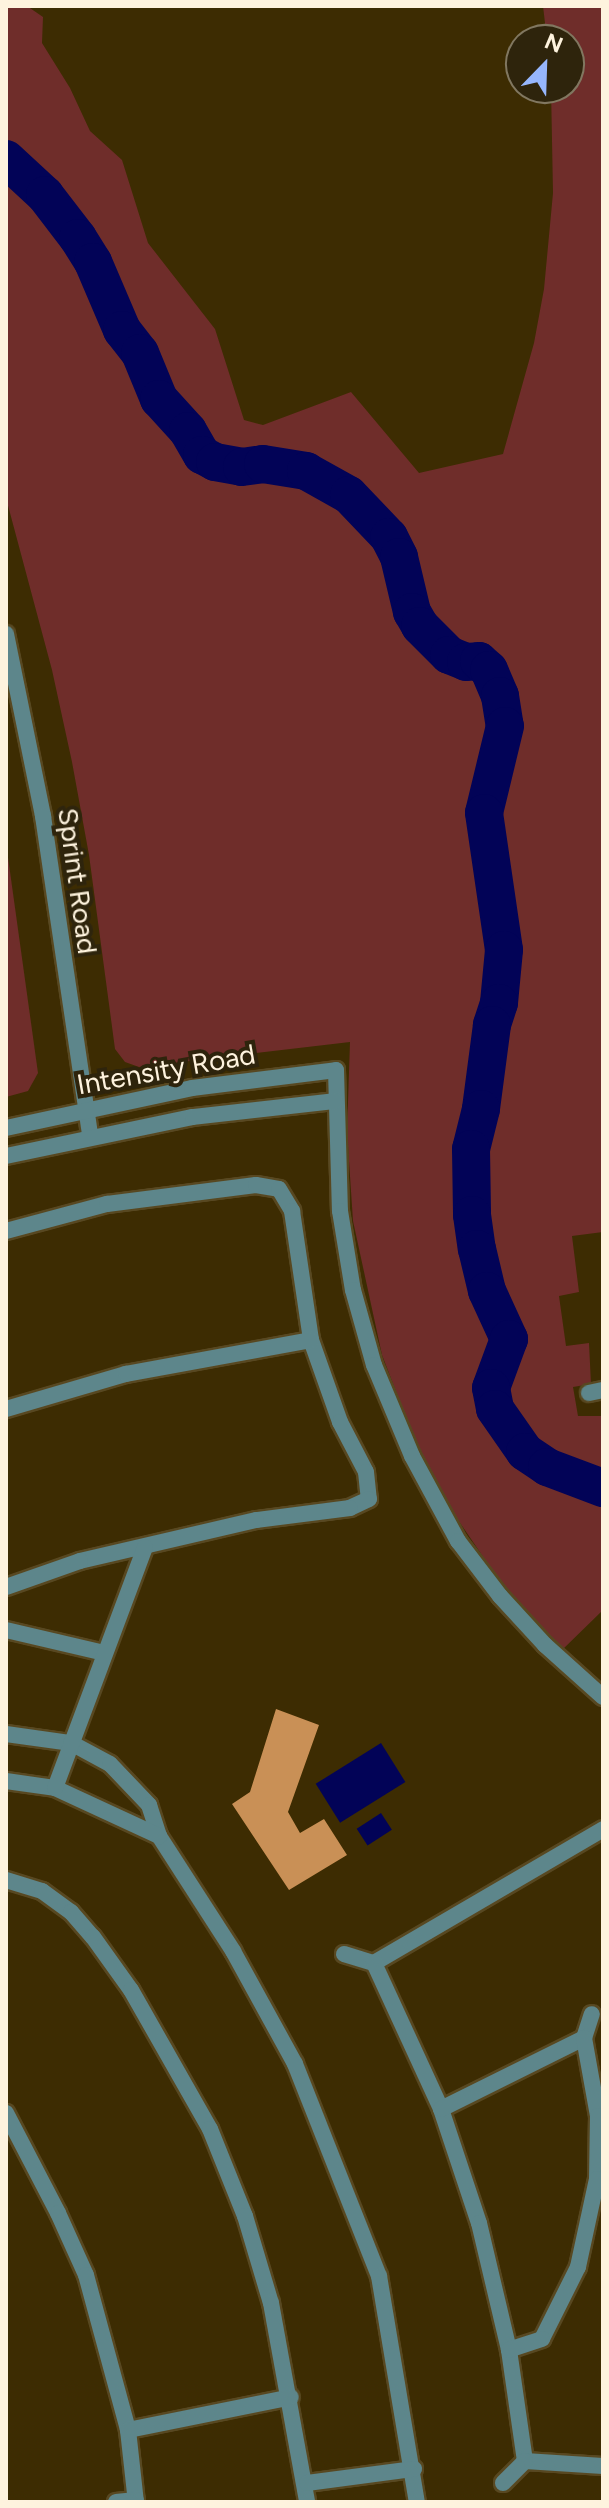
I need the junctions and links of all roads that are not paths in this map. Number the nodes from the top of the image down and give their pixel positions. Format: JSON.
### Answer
{"nodes":[{"id":1,"x":6,"y":634,"type":"edge"},
{"id":2,"x":335,"y":1101,"type":"junction"},
{"id":3,"x":85,"y":1109,"type":"junction"},
{"id":4,"x":6,"y":1128,"type":"edge"},
{"id":5,"x":90,"y":1136,"type":"junction"},
{"id":6,"x":6,"y":1156,"type":"edge"},
{"id":7,"x":6,"y":1231,"type":"edge"},
{"id":8,"x":311,"y":1340,"type":"junction"},
{"id":9,"x":6,"y":1409,"type":"edge"},
{"id":10,"x":145,"y":1547,"type":"junction"},
{"id":11,"x":6,"y":1587,"type":"edge"},
{"id":12,"x":6,"y":1630,"type":"edge"},
{"id":13,"x":104,"y":1653,"type":"junction"},
{"id":14,"x":603,"y":1697,"type":"edge"},
{"id":15,"x":6,"y":1734,"type":"edge"},
{"id":16,"x":71,"y":1743,"type":"junction"},
{"id":17,"x":6,"y":1781,"type":"edge"},
{"id":18,"x":55,"y":1788,"type":"junction"},
{"id":19,"x":603,"y":1829,"type":"edge"},
{"id":20,"x":159,"y":1836,"type":"junction"},
{"id":21,"x":6,"y":1880,"type":"edge"},
{"id":22,"x":344,"y":1954,"type":"dead end"},
{"id":23,"x":374,"y":1963,"type":"junction"},
{"id":24,"x":592,"y":2014,"type":"dead end"},
{"id":25,"x":584,"y":2038,"type":"junction"},
{"id":26,"x":441,"y":2109,"type":"junction"},
{"id":27,"x":6,"y":2113,"type":"edge"},
{"id":28,"x":509,"y":2350,"type":"junction"},
{"id":29,"x":291,"y":2397,"type":"junction"},
{"id":30,"x":128,"y":2430,"type":"junction"},
{"id":31,"x":525,"y":2461,"type":"junction"},
{"id":32,"x":603,"y":2466,"type":"edge"},
{"id":33,"x":414,"y":2469,"type":"junction"},
{"id":34,"x":307,"y":2483,"type":"junction"},
{"id":35,"x":503,"y":2483,"type":"dead end"},
{"id":36,"x":136,"y":2501,"type":"edge"},
{"id":37,"x":116,"y":2502,"type":"edge"},
{"id":38,"x":307,"y":2502,"type":"edge"},
{"id":39,"x":417,"y":2502,"type":"edge"}],
"edges":[{"from":1,"to":3,"type":"street","name":"Sprint Road"},
{"from":2,"to":3,"type":"street","name":"Intensity Road"},
{"from":2,"to":5,"type":"street","name":"Intensity Road"},
{"from":2,"to":14,"type":"street"},
{"from":3,"to":4,"type":"street","name":"Intensity Road"},
{"from":3,"to":5,"type":"street","name":"Sprint Road"},
{"from":5,"to":6,"type":"street","name":"Intensity Road"},
{"from":7,"to":8,"type":"street"},
{"from":8,"to":9,"type":"street"},
{"from":8,"to":10,"type":"street"},
{"from":10,"to":11,"type":"street"},
{"from":10,"to":13,"type":"street"},
{"from":12,"to":13,"type":"street"},
{"from":13,"to":16,"type":"street"},
{"from":15,"to":16,"type":"street"},
{"from":16,"to":18,"type":"street"},
{"from":16,"to":20,"type":"street"},
{"from":17,"to":18,"type":"street"},
{"from":18,"to":20,"type":"street"},
{"from":19,"to":23,"type":"street"},
{"from":20,"to":33,"type":"street"},
{"from":21,"to":29,"type":"street"},
{"from":22,"to":23,"type":"street"},
{"from":23,"to":26,"type":"street"},
{"from":24,"to":25,"type":"street"},
{"from":25,"to":26,"type":"street"},
{"from":25,"to":28,"type":"street"},
{"from":26,"to":28,"type":"street"},
{"from":27,"to":30,"type":"street"},
{"from":28,"to":31,"type":"street"},
{"from":29,"to":30,"type":"street"},
{"from":29,"to":34,"type":"street"},
{"from":30,"to":36,"type":"street"},
{"from":31,"to":32,"type":"street"},
{"from":31,"to":35,"type":"street"},
{"from":33,"to":34,"type":"street"},
{"from":33,"to":39,"type":"street"},
{"from":34,"to":38,"type":"street"},
{"from":36,"to":37,"type":"street"}]}
